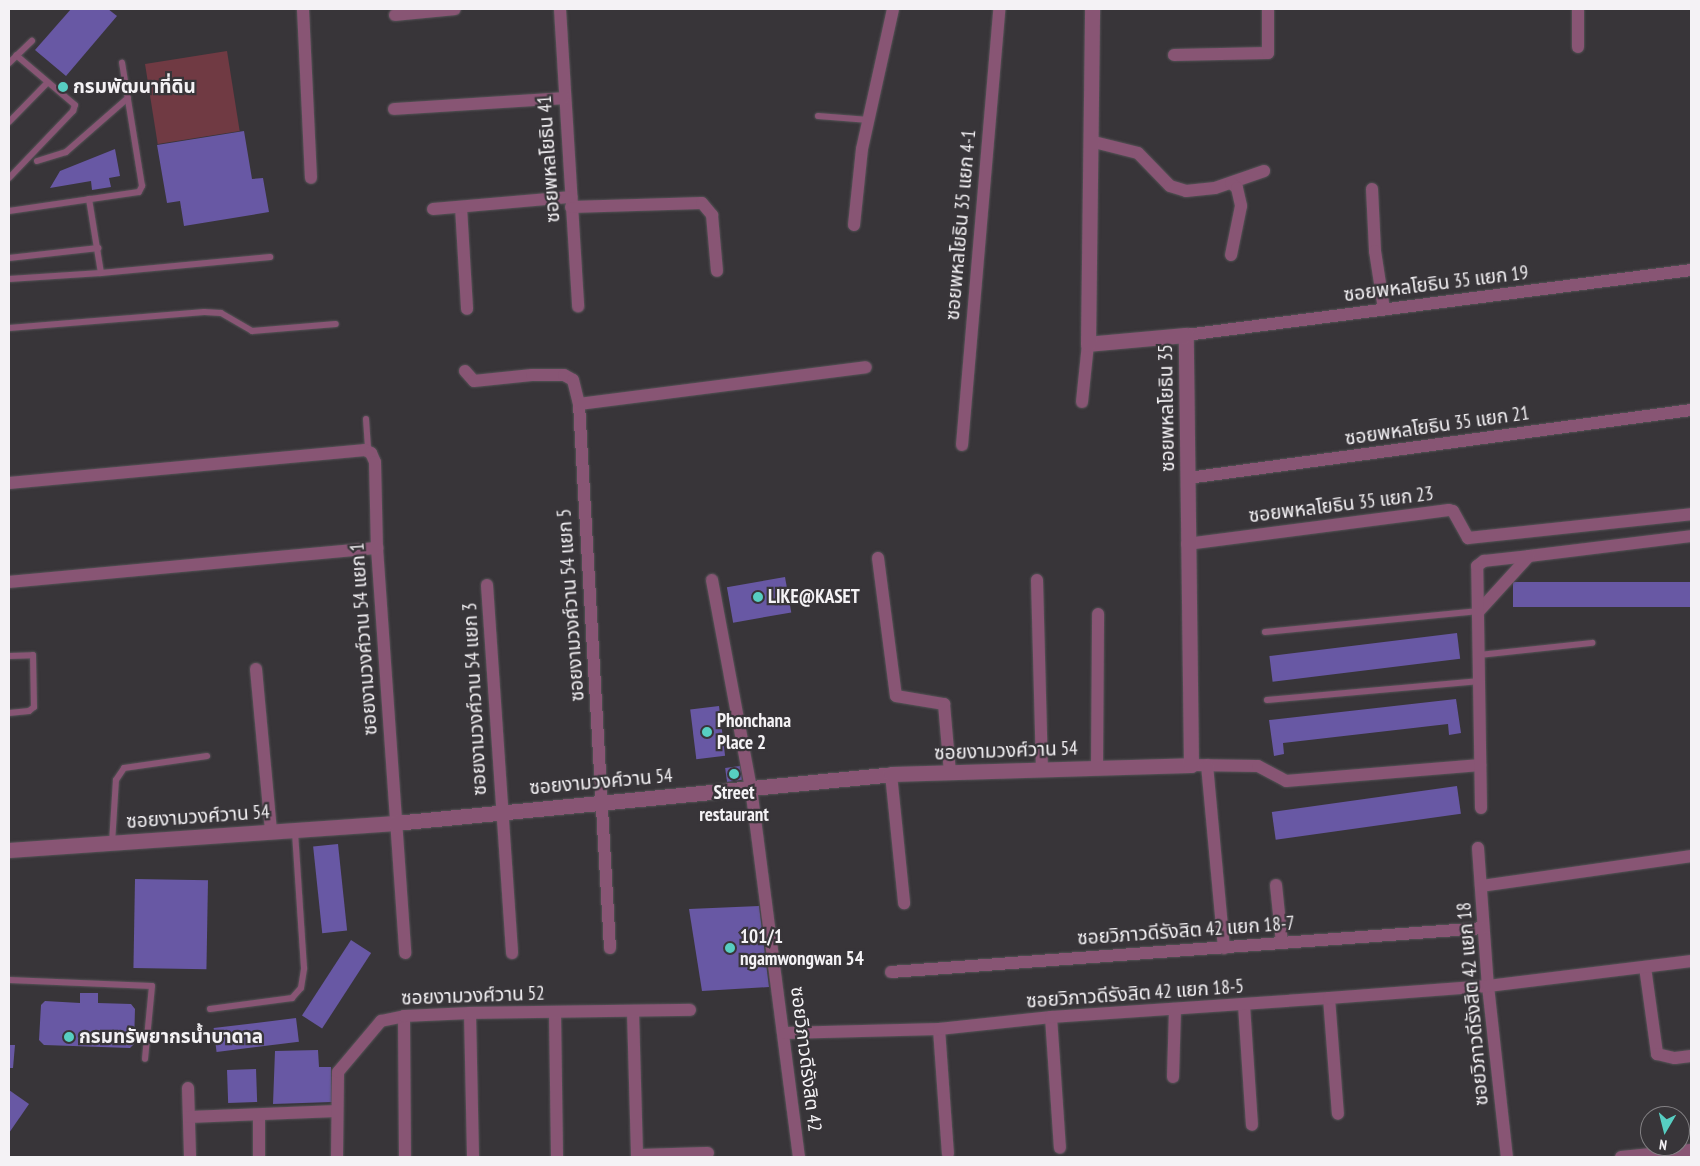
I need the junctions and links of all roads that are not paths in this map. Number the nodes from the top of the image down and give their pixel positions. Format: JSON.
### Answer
{"nodes":[{"id":1,"x":303,"y":9,"type":"edge"},
{"id":2,"x":455,"y":9,"type":"edge"},
{"id":3,"x":560,"y":9,"type":"edge"},
{"id":4,"x":893,"y":9,"type":"edge"},
{"id":5,"x":999,"y":9,"type":"edge"},
{"id":6,"x":1092,"y":9,"type":"edge"},
{"id":7,"x":1268,"y":9,"type":"edge"},
{"id":8,"x":1578,"y":9,"type":"edge"},
{"id":9,"x":395,"y":15,"type":"dead end"},
{"id":10,"x":32,"y":41,"type":"dead end"},
{"id":11,"x":1578,"y":47,"type":"dead end"},
{"id":12,"x":16,"y":54,"type":"junction"},
{"id":13,"x":1174,"y":55,"type":"dead end"},
{"id":14,"x":9,"y":62,"type":"edge"},
{"id":15,"x":122,"y":63,"type":"dead end"},
{"id":16,"x":47,"y":83,"type":"junction"},
{"id":17,"x":128,"y":98,"type":"junction"},
{"id":18,"x":564,"y":98,"type":"junction"},
{"id":19,"x":394,"y":109,"type":"dead end"},
{"id":20,"x":818,"y":116,"type":"dead end"},
{"id":21,"x":870,"y":120,"type":"junction"},
{"id":22,"x":9,"y":122,"type":"edge"},
{"id":23,"x":1090,"y":141,"type":"junction"},
{"id":24,"x":37,"y":161,"type":"dead end"},
{"id":25,"x":1264,"y":171,"type":"dead end"},
{"id":26,"x":9,"y":178,"type":"edge"},
{"id":27,"x":311,"y":178,"type":"dead end"},
{"id":28,"x":1230,"y":183,"type":"junction"},
{"id":29,"x":1372,"y":190,"type":"dead end"},
{"id":30,"x":89,"y":199,"type":"junction"},
{"id":31,"x":571,"y":202,"type":"junction"},
{"id":32,"x":461,"y":207,"type":"junction"},
{"id":33,"x":433,"y":209,"type":"dead end"},
{"id":34,"x":9,"y":211,"type":"edge"},
{"id":35,"x":854,"y":224,"type":"dead end"},
{"id":36,"x":98,"y":248,"type":"junction"},
{"id":37,"x":1231,"y":255,"type":"dead end"},
{"id":38,"x":270,"y":257,"type":"dead end"},
{"id":39,"x":9,"y":258,"type":"edge"},
{"id":40,"x":1691,"y":270,"type":"edge"},
{"id":41,"x":717,"y":271,"type":"dead end"},
{"id":42,"x":101,"y":274,"type":"junction"},
{"id":43,"x":9,"y":278,"type":"edge"},
{"id":44,"x":578,"y":306,"type":"dead end"},
{"id":45,"x":468,"y":309,"type":"dead end"},
{"id":46,"x":1384,"y":309,"type":"junction"},
{"id":47,"x":336,"y":324,"type":"dead end"},
{"id":48,"x":9,"y":328,"type":"edge"},
{"id":49,"x":1186,"y":335,"type":"junction"},
{"id":50,"x":1088,"y":344,"type":"junction"},
{"id":51,"x":866,"y":367,"type":"dead end"},
{"id":52,"x":465,"y":370,"type":"dead end"},
{"id":53,"x":1082,"y":402,"type":"dead end"},
{"id":54,"x":579,"y":404,"type":"junction"},
{"id":55,"x":1691,"y":410,"type":"edge"},
{"id":56,"x":366,"y":419,"type":"dead end"},
{"id":57,"x":962,"y":445,"type":"dead end"},
{"id":58,"x":370,"y":452,"type":"junction"},
{"id":59,"x":1188,"y":478,"type":"junction"},
{"id":60,"x":9,"y":483,"type":"edge"},
{"id":61,"x":1691,"y":514,"type":"edge"},
{"id":62,"x":1691,"y":536,"type":"edge"},
{"id":63,"x":1187,"y":544,"type":"junction"},
{"id":64,"x":377,"y":548,"type":"junction"},
{"id":65,"x":1529,"y":556,"type":"junction"},
{"id":66,"x":878,"y":558,"type":"dead end"},
{"id":67,"x":712,"y":580,"type":"dead end"},
{"id":68,"x":1037,"y":580,"type":"dead end"},
{"id":69,"x":9,"y":582,"type":"edge"},
{"id":70,"x":487,"y":585,"type":"dead end"},
{"id":71,"x":1479,"y":610,"type":"junction"},
{"id":72,"x":1098,"y":614,"type":"dead end"},
{"id":73,"x":1265,"y":632,"type":"dead end"},
{"id":74,"x":1592,"y":643,"type":"dead end"},
{"id":75,"x":1479,"y":655,"type":"junction"},
{"id":76,"x":9,"y":656,"type":"edge"},
{"id":77,"x":256,"y":669,"type":"dead end"},
{"id":78,"x":1480,"y":681,"type":"junction"},
{"id":79,"x":1267,"y":700,"type":"dead end"},
{"id":80,"x":9,"y":713,"type":"edge"},
{"id":81,"x":207,"y":756,"type":"dead end"},
{"id":82,"x":1207,"y":764,"type":"junction"},
{"id":83,"x":1191,"y":765,"type":"junction"},
{"id":84,"x":1480,"y":765,"type":"junction"},
{"id":85,"x":1097,"y":769,"type":"junction"},
{"id":86,"x":1042,"y":770,"type":"junction"},
{"id":87,"x":950,"y":772,"type":"junction"},
{"id":88,"x":891,"y":774,"type":"junction"},
{"id":89,"x":751,"y":788,"type":"junction"},
{"id":90,"x":603,"y":803,"type":"junction"},
{"id":91,"x":1481,"y":808,"type":"dead end"},
{"id":92,"x":501,"y":811,"type":"junction"},
{"id":93,"x":395,"y":823,"type":"junction"},
{"id":94,"x":295,"y":830,"type":"junction"},
{"id":95,"x":271,"y":832,"type":"junction"},
{"id":96,"x":112,"y":843,"type":"junction"},
{"id":97,"x":1478,"y":848,"type":"dead end"},
{"id":98,"x":9,"y":850,"type":"edge"},
{"id":99,"x":1691,"y":856,"type":"edge"},
{"id":100,"x":1276,"y":885,"type":"dead end"},
{"id":101,"x":1481,"y":886,"type":"junction"},
{"id":102,"x":904,"y":903,"type":"dead end"},
{"id":103,"x":1483,"y":928,"type":"junction"},
{"id":104,"x":1282,"y":943,"type":"junction"},
{"id":105,"x":610,"y":948,"type":"dead end"},
{"id":106,"x":1224,"y":948,"type":"junction"},
{"id":107,"x":512,"y":953,"type":"dead end"},
{"id":108,"x":406,"y":954,"type":"dead end"},
{"id":109,"x":1691,"y":961,"type":"edge"},
{"id":110,"x":1645,"y":967,"type":"junction"},
{"id":111,"x":891,"y":972,"type":"dead end"},
{"id":112,"x":9,"y":980,"type":"edge"},
{"id":113,"x":1488,"y":986,"type":"junction"},
{"id":114,"x":1329,"y":998,"type":"junction"},
{"id":115,"x":1244,"y":1005,"type":"junction"},
{"id":116,"x":210,"y":1009,"type":"dead end"},
{"id":117,"x":1175,"y":1009,"type":"junction"},
{"id":118,"x":690,"y":1010,"type":"dead end"},
{"id":119,"x":633,"y":1011,"type":"junction"},
{"id":120,"x":555,"y":1012,"type":"junction"},
{"id":121,"x":470,"y":1013,"type":"junction"},
{"id":122,"x":404,"y":1016,"type":"junction"},
{"id":123,"x":1051,"y":1017,"type":"junction"},
{"id":124,"x":939,"y":1029,"type":"junction"},
{"id":125,"x":785,"y":1033,"type":"junction"},
{"id":126,"x":1691,"y":1056,"type":"edge"},
{"id":127,"x":145,"y":1058,"type":"dead end"},
{"id":128,"x":1173,"y":1077,"type":"dead end"},
{"id":129,"x":188,"y":1088,"type":"dead end"},
{"id":130,"x":337,"y":1111,"type":"junction"},
{"id":131,"x":1338,"y":1114,"type":"dead end"},
{"id":132,"x":259,"y":1115,"type":"junction"},
{"id":133,"x":189,"y":1117,"type":"junction"},
{"id":134,"x":1252,"y":1125,"type":"dead end"},
{"id":135,"x":1060,"y":1148,"type":"dead end"},
{"id":136,"x":1691,"y":1150,"type":"edge"},
{"id":137,"x":708,"y":1153,"type":"dead end"},
{"id":138,"x":948,"y":1154,"type":"dead end"},
{"id":139,"x":637,"y":1156,"type":"edge"},
{"id":140,"x":190,"y":1157,"type":"edge"},
{"id":141,"x":259,"y":1157,"type":"edge"},
{"id":142,"x":337,"y":1157,"type":"edge"},
{"id":143,"x":405,"y":1157,"type":"edge"},
{"id":144,"x":473,"y":1157,"type":"edge"},
{"id":145,"x":557,"y":1157,"type":"edge"},
{"id":146,"x":799,"y":1157,"type":"edge"},
{"id":147,"x":1507,"y":1157,"type":"edge"},
{"id":148,"x":1621,"y":1157,"type":"edge"}],
"edges":[{"from":1,"to":27,"type":"street"},
{"from":2,"to":9,"type":"street"},
{"from":3,"to":18,"type":"street","name":"ซอยพหลโยธิน 41"},
{"from":4,"to":21,"type":"street"},
{"from":5,"to":57,"type":"street","name":"ซอยพหลโยธิน 35 แยก 4-1"},
{"from":6,"to":23,"type":"street"},
{"from":7,"to":13,"type":"street"},
{"from":8,"to":11,"type":"street"},
{"from":10,"to":12,"type":"lane"},
{"from":12,"to":14,"type":"lane"},
{"from":12,"to":16,"type":"lane"},
{"from":15,"to":17,"type":"lane"},
{"from":16,"to":22,"type":"lane"},
{"from":16,"to":26,"type":"lane"},
{"from":17,"to":24,"type":"lane"},
{"from":17,"to":30,"type":"lane"},
{"from":18,"to":19,"type":"street"},
{"from":18,"to":31,"type":"street","name":"ซอยพหลโยธิน 41"},
{"from":20,"to":21,"type":"lane"},
{"from":21,"to":35,"type":"street"},
{"from":23,"to":28,"type":"street"},
{"from":23,"to":50,"type":"street"},
{"from":25,"to":28,"type":"street"},
{"from":28,"to":37,"type":"street"},
{"from":29,"to":46,"type":"street"},
{"from":30,"to":34,"type":"lane"},
{"from":30,"to":36,"type":"lane"},
{"from":31,"to":32,"type":"street"},
{"from":31,"to":41,"type":"street"},
{"from":31,"to":44,"type":"street","name":"ซอยพหลโยธิน 41"},
{"from":32,"to":33,"type":"street"},
{"from":32,"to":45,"type":"street"},
{"from":36,"to":39,"type":"lane"},
{"from":36,"to":42,"type":"lane"},
{"from":38,"to":42,"type":"lane"},
{"from":40,"to":46,"type":"street","name":"ซอยพหลโยธิน 35 แยก 19"},
{"from":42,"to":43,"type":"lane"},
{"from":46,"to":49,"type":"street","name":"ซอยพหลโยธิน 35 แยก 19"},
{"from":47,"to":48,"type":"lane"},
{"from":49,"to":50,"type":"street","name":"ซอยพหลโยธิน 35"},
{"from":49,"to":59,"type":"street","name":"ซอยพหลโยธิน 35"},
{"from":50,"to":53,"type":"street"},
{"from":51,"to":54,"type":"street"},
{"from":52,"to":54,"type":"street","name":"ซอยงามวงศ์วาน 54 แยก 5"},
{"from":54,"to":90,"type":"street","name":"ซอยงามวงศ์วาน 54 แยก 5"},
{"from":55,"to":59,"type":"street","name":"ซอยพหลโยธิน 35 แยก 21"},
{"from":56,"to":58,"type":"lane"},
{"from":58,"to":60,"type":"street"},
{"from":58,"to":64,"type":"street","name":"ซอยงามวงศ์วาน 54 แยก 1"},
{"from":59,"to":63,"type":"street","name":"ซอยพหลโยธิน 35"},
{"from":61,"to":63,"type":"street","name":"ซอยพหลโยธิน 35 แยก 23"},
{"from":62,"to":65,"type":"street"},
{"from":63,"to":83,"type":"street","name":"ซอยพหลโยธิน 35"},
{"from":64,"to":69,"type":"street"},
{"from":64,"to":93,"type":"street","name":"ซอยงามวงศ์วาน 54 แยก 1"},
{"from":65,"to":71,"type":"street"},
{"from":65,"to":71,"type":"street"},
{"from":66,"to":87,"type":"street"},
{"from":67,"to":89,"type":"street","name":"ซอยวิภาวดีรังสิต 42"},
{"from":68,"to":86,"type":"street"},
{"from":70,"to":92,"type":"street","name":"ซอยงามวงศ์วาน 54 แยก 3"},
{"from":71,"to":73,"type":"lane"},
{"from":71,"to":75,"type":"street"},
{"from":72,"to":85,"type":"street"},
{"from":74,"to":75,"type":"lane"},
{"from":75,"to":78,"type":"street"},
{"from":76,"to":80,"type":"lane"},
{"from":77,"to":95,"type":"street"},
{"from":78,"to":79,"type":"lane"},
{"from":78,"to":84,"type":"street"},
{"from":81,"to":96,"type":"lane"},
{"from":82,"to":83,"type":"street","name":"ซอยงามวงศ์วาน 54"},
{"from":82,"to":84,"type":"street","name":"ซอยงามวงศ์วาน 54"},
{"from":82,"to":106,"type":"street"},
{"from":83,"to":85,"type":"street","name":"ซอยงามวงศ์วาน 54"},
{"from":84,"to":91,"type":"street"},
{"from":85,"to":86,"type":"street","name":"ซอยงามวงศ์วาน 54"},
{"from":86,"to":87,"type":"street","name":"ซอยงามวงศ์วาน 54"},
{"from":87,"to":88,"type":"street","name":"ซอยงามวงศ์วาน 54"},
{"from":88,"to":89,"type":"street","name":"ซอยงามวงศ์วาน 54"},
{"from":88,"to":102,"type":"street"},
{"from":89,"to":90,"type":"street","name":"ซอยงามวงศ์วาน 54"},
{"from":89,"to":125,"type":"street","name":"ซอยวิภาวดีรังสิต 42"},
{"from":90,"to":92,"type":"street","name":"ซอยงามวงศ์วาน 54"},
{"from":90,"to":105,"type":"street","name":"ซอยงามวงศ์วาน 54 แยก 5"},
{"from":92,"to":93,"type":"street","name":"ซอยงามวงศ์วาน 54"},
{"from":92,"to":107,"type":"street","name":"ซอยงามวงศ์วาน 54 แยก 3"},
{"from":93,"to":94,"type":"street","name":"ซอยงามวงศ์วาน 54"},
{"from":93,"to":108,"type":"street","name":"ซอยงามวงศ์วาน 54 แยก 1"},
{"from":94,"to":95,"type":"street","name":"ซอยงามวงศ์วาน 54"},
{"from":94,"to":116,"type":"lane"},
{"from":95,"to":96,"type":"street","name":"ซอยงามวงศ์วาน 54"},
{"from":96,"to":98,"type":"street","name":"ซอยงามวงศ์วาน 54"},
{"from":97,"to":101,"type":"street","name":"ซอยวิภาวดีรังสิต 42 แยก 18"},
{"from":99,"to":101,"type":"street"},
{"from":100,"to":104,"type":"street"},
{"from":101,"to":103,"type":"street","name":"ซอยวิภาวดีรังสิต 42 แยก 18"},
{"from":103,"to":104,"type":"street","name":"ซอยวิภาวดีรังสิต 42 แยก 18-7"},
{"from":103,"to":113,"type":"street","name":"ซอยวิภาวดีรังสิต 42 แยก 18"},
{"from":104,"to":106,"type":"street","name":"ซอยวิภาวดีรังสิต 42 แยก 18-7"},
{"from":106,"to":111,"type":"street","name":"ซอยวิภาวดีรังสิต 42 แยก 18-7"},
{"from":109,"to":110,"type":"street","name":"ซอยวิภาวดีรังสิต 42 แยก 18-5"},
{"from":110,"to":113,"type":"street","name":"ซอยวิภาวดีรังสิต 42 แยก 18-5"},
{"from":110,"to":126,"type":"street"},
{"from":112,"to":127,"type":"lane"},
{"from":113,"to":114,"type":"street","name":"ซอยวิภาวดีรังสิต 42 แยก 18-5"},
{"from":113,"to":147,"type":"street","name":"ซอยวิภาวดีรังสิต 42 แยก 18"},
{"from":114,"to":115,"type":"street","name":"ซอยวิภาวดีรังสิต 42 แยก 18-5"},
{"from":114,"to":131,"type":"street"},
{"from":115,"to":117,"type":"street","name":"ซอยวิภาวดีรังสิต 42 แยก 18-5"},
{"from":115,"to":134,"type":"street"},
{"from":117,"to":123,"type":"street","name":"ซอยวิภาวดีรังสิต 42 แยก 18-5"},
{"from":117,"to":128,"type":"street"},
{"from":118,"to":119,"type":"street","name":"ซอยงามวงศ์วาน 52"},
{"from":119,"to":120,"type":"street","name":"ซอยงามวงศ์วาน 52"},
{"from":119,"to":139,"type":"street"},
{"from":120,"to":121,"type":"street","name":"ซอยงามวงศ์วาน 52"},
{"from":120,"to":145,"type":"street"},
{"from":121,"to":122,"type":"street","name":"ซอยงามวงศ์วาน 52"},
{"from":121,"to":144,"type":"street"},
{"from":122,"to":130,"type":"street","name":"ซอยงามวงศ์วาน 52"},
{"from":122,"to":143,"type":"street"},
{"from":123,"to":124,"type":"street","name":"ซอยวิภาวดีรังสิต 42 แยก 18-5"},
{"from":123,"to":135,"type":"street"},
{"from":124,"to":125,"type":"street","name":"ซอยวิภาวดีรังสิต 42 แยก 18-5"},
{"from":124,"to":138,"type":"street"},
{"from":125,"to":146,"type":"street","name":"ซอยวิภาวดีรังสิต 42"},
{"from":129,"to":133,"type":"street"},
{"from":130,"to":132,"type":"street"},
{"from":130,"to":142,"type":"street","name":"ซอยงามวงศ์วาน 52"},
{"from":132,"to":133,"type":"street"},
{"from":132,"to":141,"type":"street"},
{"from":133,"to":140,"type":"street"},
{"from":136,"to":148,"type":"street"},
{"from":137,"to":139,"type":"street"}]}
